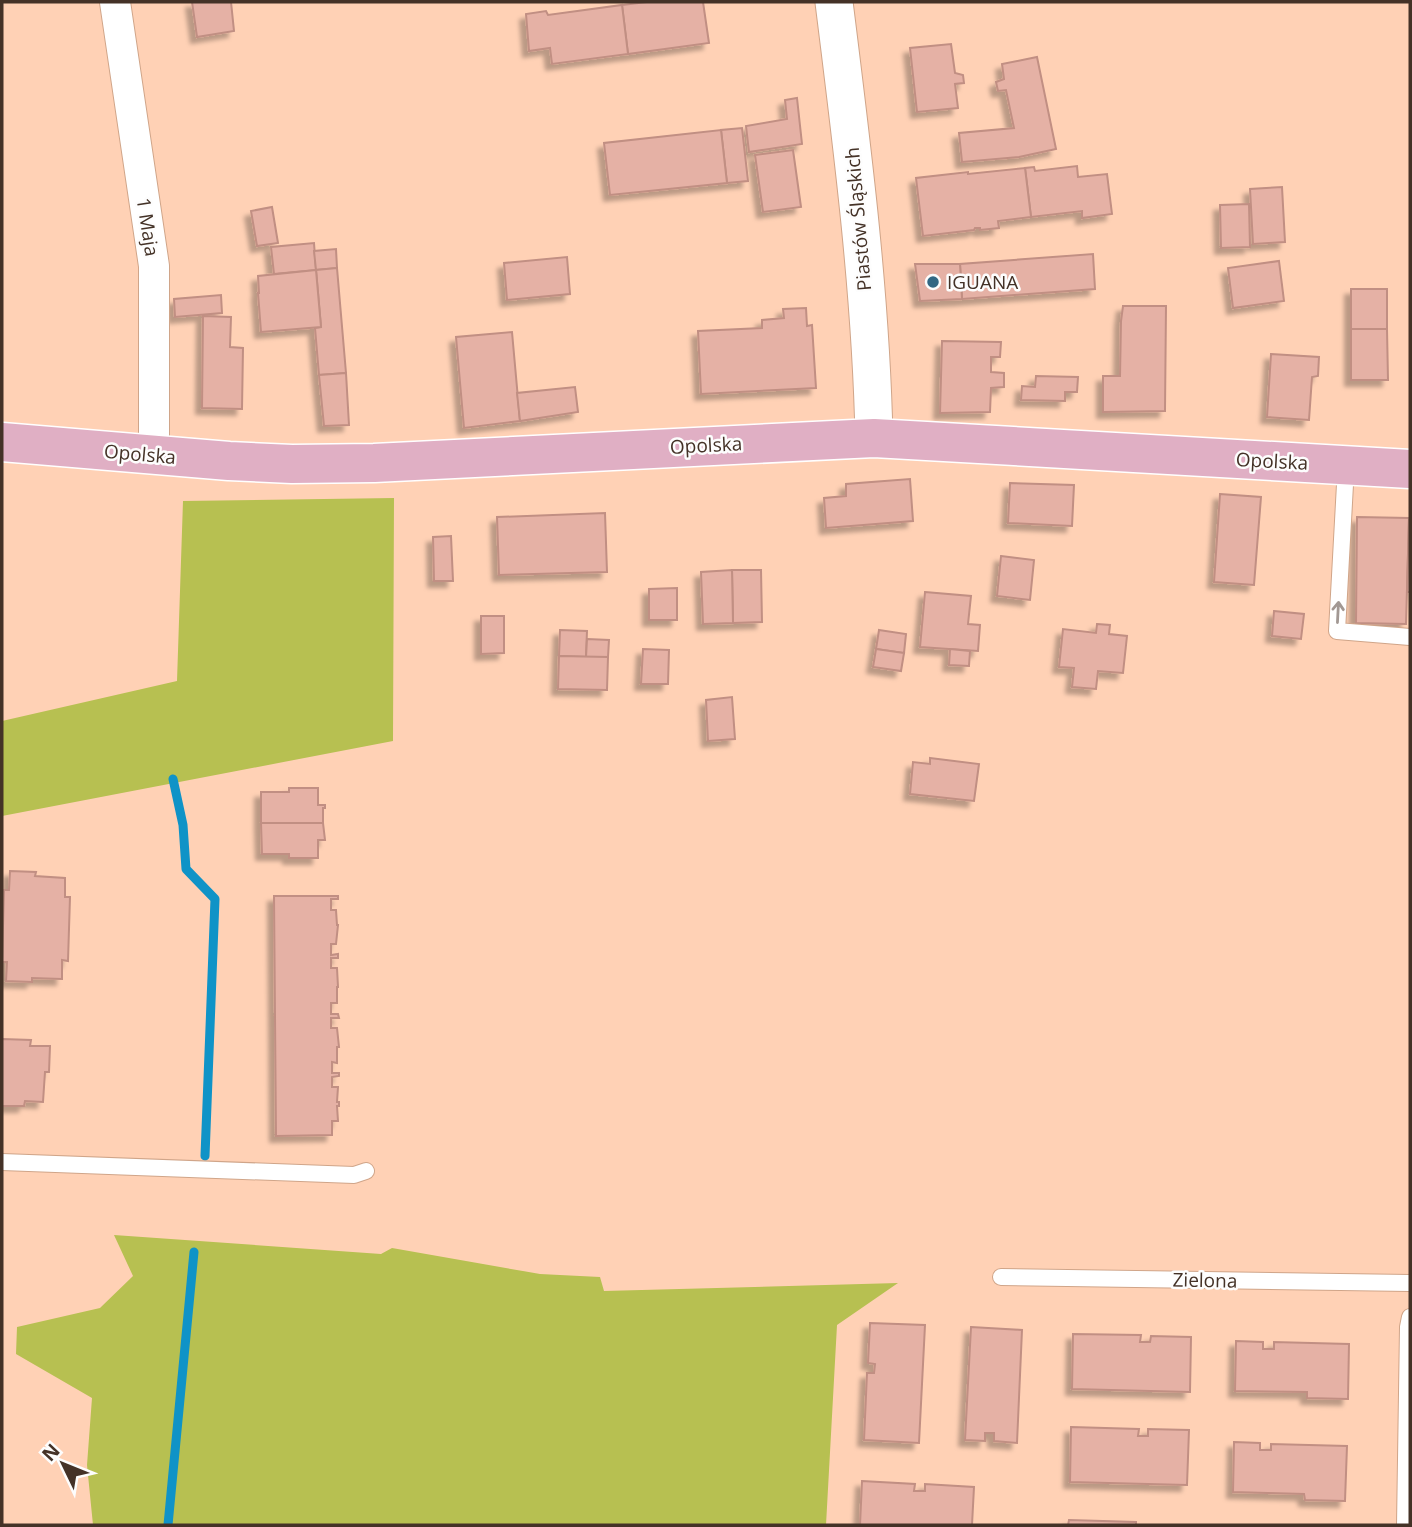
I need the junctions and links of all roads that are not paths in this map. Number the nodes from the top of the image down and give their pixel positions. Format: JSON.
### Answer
{"nodes":[{"id":1,"x":115,"y":2,"type":"edge"},
{"id":2,"x":834,"y":2,"type":"edge"},
{"id":3,"x":874,"y":438,"type":"junction"},
{"id":4,"x":2,"y":442,"type":"edge"},
{"id":5,"x":153,"y":455,"type":"junction"},
{"id":6,"x":1346,"y":466,"type":"junction"},
{"id":7,"x":1410,"y":469,"type":"edge"},
{"id":8,"x":1410,"y":637,"type":"edge"},
{"id":9,"x":2,"y":1163,"type":"edge"},
{"id":10,"x":366,"y":1171,"type":"dead end"},
{"id":11,"x":1001,"y":1277,"type":"dead end"},
{"id":12,"x":1410,"y":1283,"type":"edge"},
{"id":13,"x":1410,"y":1317,"type":"edge"},
{"id":14,"x":1405,"y":1525,"type":"edge"}],
"edges":[{"from":1,"to":5,"type":"street","name":"1 Maja"},
{"from":2,"to":3,"type":"street","name":"Piastów Śląskich"},
{"from":3,"to":5,"type":"main road","name":"Opolska"},
{"from":3,"to":6,"type":"main road","name":"Opolska"},
{"from":4,"to":5,"type":"main road","name":"Opolska"},
{"from":6,"to":7,"type":"main road","name":"Opolska"},
{"from":8,"to":6,"type":"lane","one_way":true},
{"from":9,"to":10,"type":"lane"},
{"from":11,"to":12,"type":"lane","name":"Zielona"},
{"from":13,"to":14,"type":"lane"}]}
